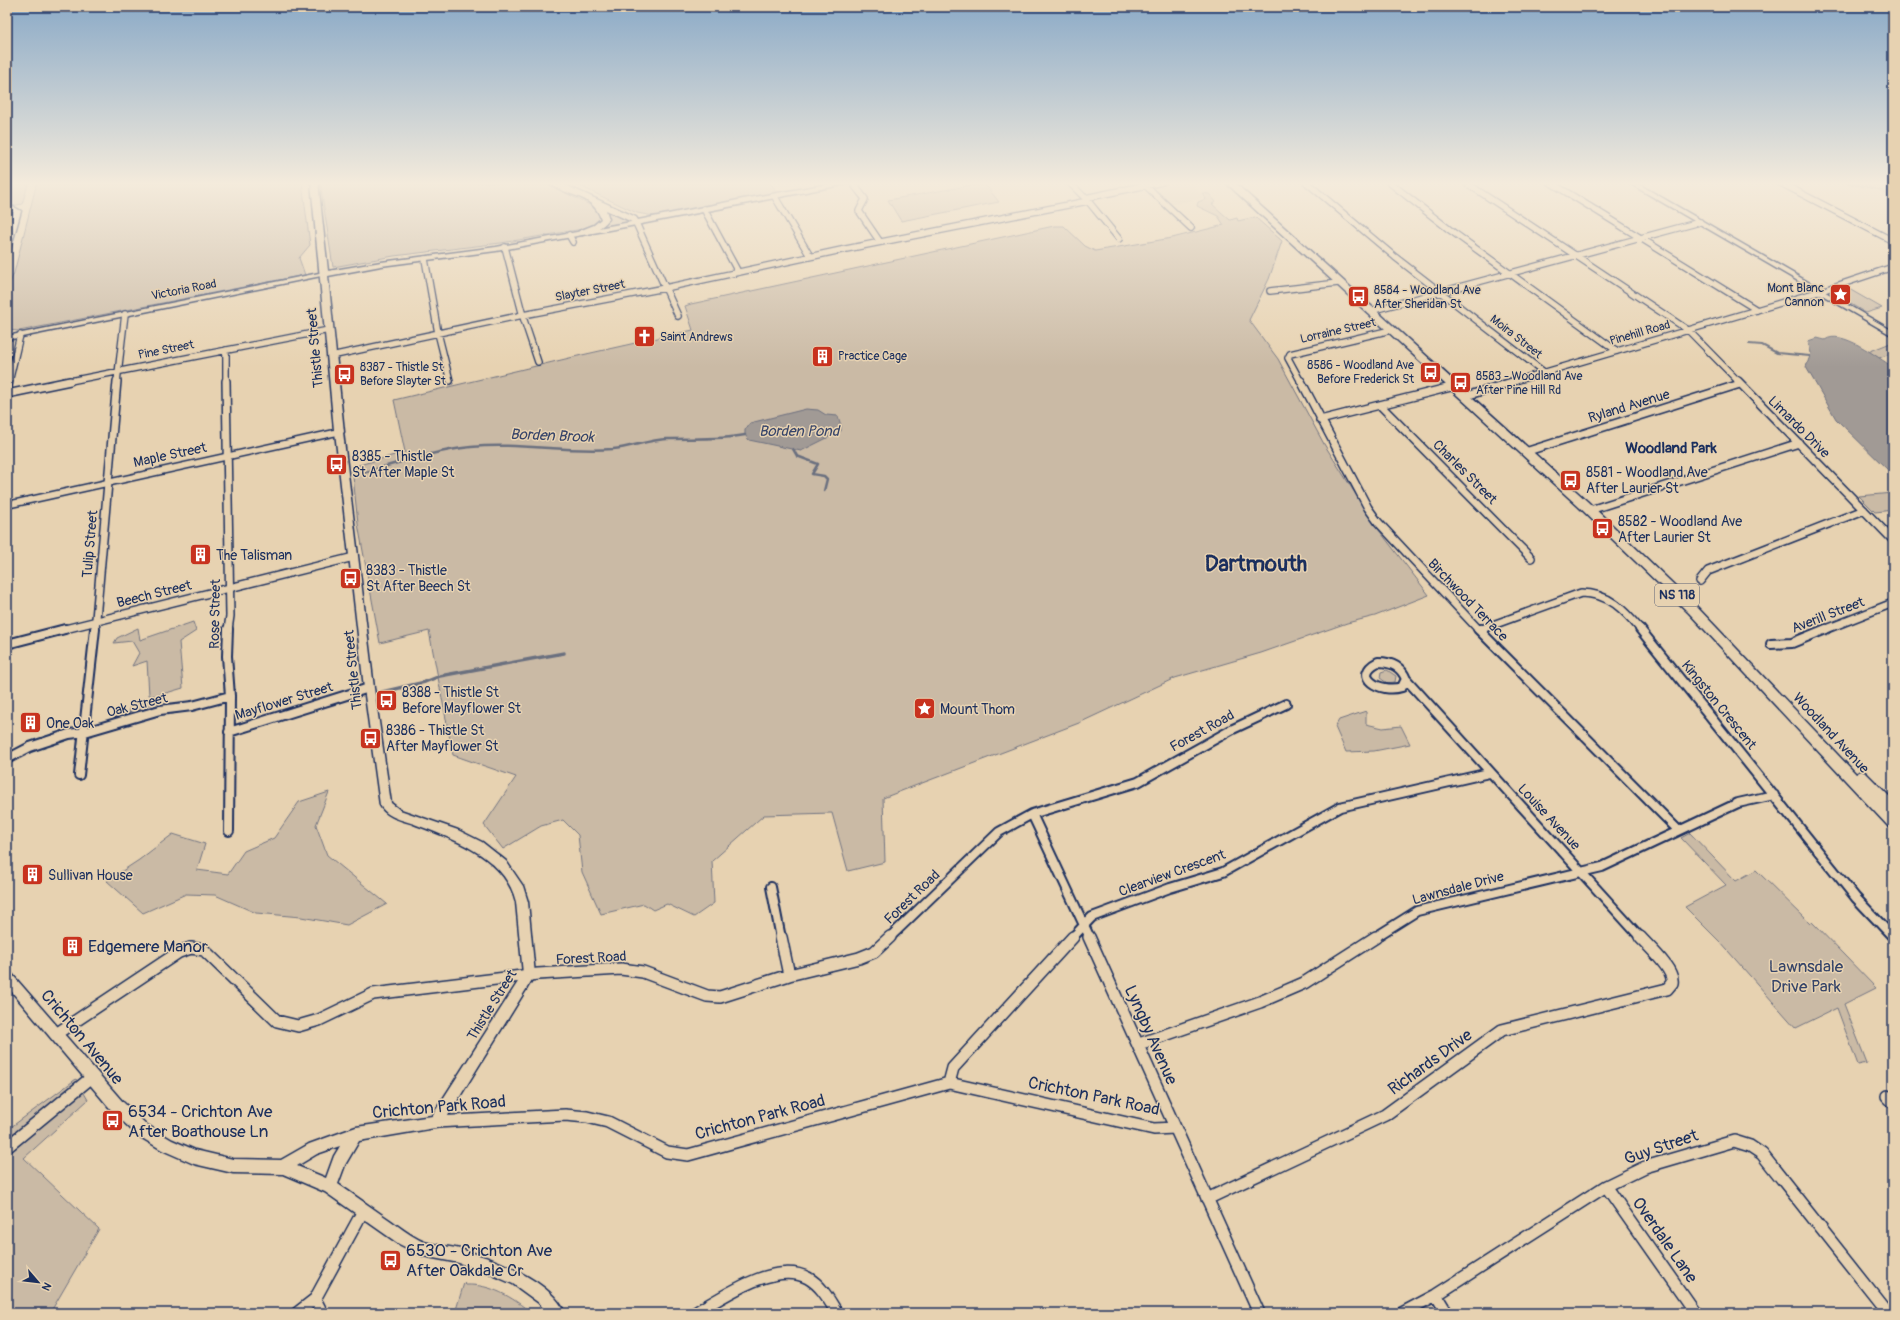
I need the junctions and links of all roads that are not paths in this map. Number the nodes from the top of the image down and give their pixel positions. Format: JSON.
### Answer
{"nodes":[{"id":1,"x":321,"y":244,"type":"edge"},
{"id":2,"x":534,"y":244,"type":"edge"},
{"id":3,"x":645,"y":244,"type":"edge"},
{"id":4,"x":723,"y":244,"type":"edge"},
{"id":5,"x":803,"y":244,"type":"edge"},
{"id":6,"x":872,"y":244,"type":"edge"},
{"id":7,"x":1296,"y":244,"type":"edge"},
{"id":8,"x":1382,"y":244,"type":"edge"},
{"id":9,"x":1470,"y":244,"type":"edge"},
{"id":10,"x":1558,"y":244,"type":"edge"},
{"id":11,"x":1621,"y":244,"type":"edge"},
{"id":12,"x":1648,"y":244,"type":"edge"},
{"id":13,"x":1738,"y":244,"type":"edge"},
{"id":14,"x":505,"y":248,"type":"junction"},
{"id":15,"x":1575,"y":255,"type":"junction"},
{"id":16,"x":810,"y":256,"type":"junction"},
{"id":17,"x":425,"y":259,"type":"junction"},
{"id":18,"x":1893,"y":267,"type":"edge"},
{"id":19,"x":738,"y":272,"type":"junction"},
{"id":20,"x":1508,"y":273,"type":"junction"},
{"id":21,"x":324,"y":274,"type":"junction"},
{"id":22,"x":1338,"y":282,"type":"junction"},
{"id":23,"x":665,"y":288,"type":"junction"},
{"id":24,"x":1270,"y":291,"type":"dead end"},
{"id":25,"x":1821,"y":291,"type":"junction"},
{"id":26,"x":1441,"y":292,"type":"junction"},
{"id":27,"x":1757,"y":310,"type":"junction"},
{"id":28,"x":1370,"y":311,"type":"junction"},
{"id":29,"x":125,"y":314,"type":"junction"},
{"id":30,"x":523,"y":316,"type":"junction"},
{"id":31,"x":678,"y":316,"type":"dead end"},
{"id":32,"x":329,"y":330,"type":"junction"},
{"id":33,"x":1391,"y":330,"type":"junction"},
{"id":34,"x":1688,"y":330,"type":"junction"},
{"id":35,"x":438,"y":333,"type":"junction"},
{"id":36,"x":1893,"y":334,"type":"edge"},
{"id":37,"x":18,"y":335,"type":"junction"},
{"id":38,"x":7,"y":336,"type":"edge"},
{"id":39,"x":226,"y":350,"type":"junction"},
{"id":40,"x":1617,"y":351,"type":"junction"},
{"id":41,"x":1290,"y":354,"type":"joint"},
{"id":42,"x":331,"y":356,"type":"junction"},
{"id":43,"x":538,"y":362,"type":"dead end"},
{"id":44,"x":118,"y":371,"type":"junction"},
{"id":45,"x":1545,"y":373,"type":"junction"},
{"id":46,"x":450,"y":381,"type":"dead end"},
{"id":47,"x":1740,"y":384,"type":"junction"},
{"id":48,"x":1455,"y":386,"type":"junction"},
{"id":49,"x":7,"y":391,"type":"edge"},
{"id":50,"x":7,"y":394,"type":"edge"},
{"id":51,"x":1466,"y":396,"type":"junction"},
{"id":52,"x":1380,"y":405,"type":"junction"},
{"id":53,"x":1320,"y":420,"type":"junction"},
{"id":54,"x":339,"y":432,"type":"junction"},
{"id":55,"x":1799,"y":443,"type":"junction"},
{"id":56,"x":1526,"y":452,"type":"junction"},
{"id":57,"x":226,"y":457,"type":"junction"},
{"id":58,"x":108,"y":483,"type":"junction"},
{"id":59,"x":7,"y":505,"type":"edge"},
{"id":60,"x":1590,"y":510,"type":"junction"},
{"id":61,"x":1864,"y":510,"type":"junction"},
{"id":62,"x":1893,"y":540,"type":"edge"},
{"id":63,"x":354,"y":558,"type":"junction"},
{"id":64,"x":1531,"y":558,"type":"dead end"},
{"id":65,"x":1700,"y":581,"type":"dead end"},
{"id":66,"x":228,"y":589,"type":"junction"},
{"id":67,"x":1893,"y":603,"type":"edge"},
{"id":68,"x":96,"y":621,"type":"junction"},
{"id":69,"x":1479,"y":630,"type":"junction"},
{"id":70,"x":7,"y":644,"type":"edge"},
{"id":71,"x":1771,"y":644,"type":"dead end"},
{"id":72,"x":1406,"y":679,"type":"junction"},
{"id":73,"x":1762,"y":682,"type":"junction"},
{"id":74,"x":369,"y":688,"type":"junction"},
{"id":75,"x":230,"y":696,"type":"junction"},
{"id":76,"x":1286,"y":704,"type":"dead end"},
{"id":77,"x":85,"y":732,"type":"junction"},
{"id":78,"x":229,"y":732,"type":"junction"},
{"id":79,"x":7,"y":759,"type":"edge"},
{"id":80,"x":1489,"y":773,"type":"junction"},
{"id":81,"x":79,"y":776,"type":"dead end"},
{"id":82,"x":1774,"y":796,"type":"junction"},
{"id":83,"x":1893,"y":809,"type":"edge"},
{"id":84,"x":1032,"y":814,"type":"junction"},
{"id":85,"x":1893,"y":822,"type":"edge"},
{"id":86,"x":1678,"y":830,"type":"junction"},
{"id":87,"x":229,"y":831,"type":"dead end"},
{"id":88,"x":1581,"y":872,"type":"junction"},
{"id":89,"x":772,"y":887,"type":"dead end"},
{"id":90,"x":1084,"y":925,"type":"junction"},
{"id":91,"x":1893,"y":937,"type":"edge"},
{"id":92,"x":1672,"y":974,"type":"joint"},
{"id":93,"x":529,"y":975,"type":"junction"},
{"id":94,"x":789,"y":975,"type":"junction"},
{"id":95,"x":7,"y":977,"type":"edge"},
{"id":96,"x":56,"y":1034,"type":"junction"},
{"id":97,"x":1139,"y":1044,"type":"junction"},
{"id":98,"x":92,"y":1077,"type":"junction"},
{"id":99,"x":949,"y":1083,"type":"junction"},
{"id":100,"x":436,"y":1122,"type":"junction"},
{"id":101,"x":1175,"y":1128,"type":"junction"},
{"id":102,"x":356,"y":1134,"type":"junction"},
{"id":103,"x":7,"y":1147,"type":"edge"},
{"id":104,"x":283,"y":1167,"type":"junction"},
{"id":105,"x":1606,"y":1186,"type":"junction"},
{"id":106,"x":330,"y":1187,"type":"junction"},
{"id":107,"x":1207,"y":1199,"type":"junction"},
{"id":108,"x":363,"y":1210,"type":"junction"},
{"id":109,"x":1436,"y":1295,"type":"junction"},
{"id":110,"x":316,"y":1299,"type":"junction"},
{"id":111,"x":297,"y":1313,"type":"edge"},
{"id":112,"x":322,"y":1313,"type":"edge"},
{"id":113,"x":557,"y":1313,"type":"edge"},
{"id":114,"x":694,"y":1313,"type":"edge"},
{"id":115,"x":837,"y":1313,"type":"edge"},
{"id":116,"x":1259,"y":1313,"type":"edge"},
{"id":117,"x":1402,"y":1313,"type":"edge"},
{"id":118,"x":1447,"y":1313,"type":"edge"},
{"id":119,"x":1695,"y":1313,"type":"edge"},
{"id":120,"x":1888,"y":1313,"type":"edge"}],
"edges":[{"from":1,"to":21,"type":"main road","name":"Thistle Street"},
{"from":2,"to":14,"type":"main road","name":"Victoria Road"},
{"from":3,"to":23,"type":"street"},
{"from":4,"to":19,"type":"street"},
{"from":5,"to":16,"type":"street"},
{"from":6,"to":16,"type":"street","name":"Slayter Street"},
{"from":7,"to":22,"type":"main road","name":"Woodland Avenue","number":"NS 118"},
{"from":8,"to":26,"type":"street","name":"Moira Street"},
{"from":9,"to":20,"type":"street"},
{"from":10,"to":15,"type":"street","name":"Limardo Drive"},
{"from":11,"to":15,"type":"street"},
{"from":12,"to":27,"type":"street"},
{"from":13,"to":25,"type":"street"},
{"from":14,"to":17,"type":"main road","name":"Victoria Road"},
{"from":14,"to":30,"type":"street"},
{"from":15,"to":20,"type":"street"},
{"from":15,"to":34,"type":"street","name":"Limardo Drive"},
{"from":16,"to":19,"type":"street","name":"Slayter Street"},
{"from":17,"to":21,"type":"main road","name":"Victoria Road"},
{"from":17,"to":35,"type":"street"},
{"from":18,"to":25,"type":"street","name":"Pinehill Road"},
{"from":19,"to":23,"type":"street","name":"Slayter Street"},
{"from":20,"to":26,"type":"street"},
{"from":20,"to":40,"type":"street"},
{"from":21,"to":29,"type":"street","name":"Victoria Road"},
{"from":21,"to":32,"type":"main road","name":"Thistle Street"},
{"from":22,"to":24,"type":"street"},
{"from":22,"to":28,"type":"main road","name":"Woodland Avenue","number":"NS 118"},
{"from":23,"to":30,"type":"street","name":"Slayter Street"},
{"from":23,"to":31,"type":"street"},
{"from":25,"to":27,"type":"street","name":"Pinehill Road"},
{"from":25,"to":36,"type":"street"},
{"from":26,"to":28,"type":"street"},
{"from":26,"to":45,"type":"street","name":"Moira Street"},
{"from":27,"to":34,"type":"street","name":"Pinehill Road"},
{"from":28,"to":33,"type":"main road","name":"Woodland Avenue","number":"NS 118"},
{"from":29,"to":37,"type":"street","name":"Victoria Road"},
{"from":29,"to":44,"type":"street","name":"Tulip Street"},
{"from":30,"to":35,"type":"street","name":"Slayter Street"},
{"from":30,"to":43,"type":"street"},
{"from":32,"to":39,"type":"street","name":"Pine Street"},
{"from":32,"to":42,"type":"main road","name":"Thistle Street"},
{"from":33,"to":41,"type":"street","name":"Lorraine Street"},
{"from":33,"to":48,"type":"main road","name":"Woodland Avenue","number":"NS 118"},
{"from":34,"to":40,"type":"street","name":"Pinehill Road"},
{"from":34,"to":47,"type":"street","name":"Limardo Drive"},
{"from":35,"to":42,"type":"street","name":"Slayter Street"},
{"from":35,"to":46,"type":"street"},
{"from":37,"to":38,"type":"street","name":"Victoria Road"},
{"from":37,"to":49,"type":"street"},
{"from":39,"to":44,"type":"street","name":"Pine Street"},
{"from":39,"to":57,"type":"street","name":"Rose Street"},
{"from":40,"to":45,"type":"street","name":"Pinehill Road"},
{"from":41,"to":53,"type":"street","name":"Birchwood Terrace"},
{"from":42,"to":54,"type":"main road","name":"Thistle Street"},
{"from":44,"to":50,"type":"street","name":"Pine Street"},
{"from":44,"to":58,"type":"street","name":"Tulip Street"},
{"from":45,"to":51,"type":"street","name":"Pinehill Road"},
{"from":47,"to":55,"type":"street","name":"Limardo Drive"},
{"from":47,"to":56,"type":"street","name":"Ryland Avenue"},
{"from":48,"to":51,"type":"main road","name":"Woodland Avenue","number":"NS 118"},
{"from":48,"to":52,"type":"street"},
{"from":51,"to":56,"type":"main road","name":"Woodland Avenue","number":"NS 118"},
{"from":52,"to":53,"type":"street"},
{"from":52,"to":64,"type":"street","name":"Charles Street"},
{"from":53,"to":69,"type":"street","name":"Birchwood Terrace"},
{"from":54,"to":57,"type":"main road","name":"Maple Street"},
{"from":54,"to":63,"type":"street","name":"Thistle Street"},
{"from":55,"to":60,"type":"street"},
{"from":55,"to":61,"type":"street","name":"Limardo Drive"},
{"from":56,"to":60,"type":"main road","name":"Woodland Avenue","number":"NS 118"},
{"from":57,"to":58,"type":"main road","name":"Maple Street"},
{"from":57,"to":66,"type":"street","name":"Rose Street"},
{"from":58,"to":59,"type":"main road","name":"Maple Street"},
{"from":58,"to":68,"type":"street","name":"Tulip Street"},
{"from":60,"to":73,"type":"main road","name":"Woodland Avenue","number":"NS 118"},
{"from":61,"to":62,"type":"street","name":"Limardo Drive"},
{"from":61,"to":65,"type":"street"},
{"from":63,"to":66,"type":"street","name":"Beech Street"},
{"from":63,"to":74,"type":"street","name":"Thistle Street"},
{"from":66,"to":68,"type":"street","name":"Beech Street"},
{"from":66,"to":75,"type":"street","name":"Rose Street"},
{"from":67,"to":71,"type":"street","name":"Averill Street"},
{"from":68,"to":70,"type":"street","name":"Beech Street"},
{"from":68,"to":77,"type":"street","name":"Tulip Street"},
{"from":69,"to":82,"type":"street","name":"Kingston Crescent"},
{"from":69,"to":86,"type":"street","name":"Birchwood Terrace"},
{"from":72,"to":72,"type":"street"},
{"from":72,"to":80,"type":"street","name":"Louise Avenue"},
{"from":73,"to":83,"type":"main road","name":"Woodland Avenue","number":"NS 118"},
{"from":73,"to":85,"type":"main road","name":"Woodland Avenue","number":"NS 118"},
{"from":74,"to":78,"type":"street","name":"Mayflower Street"},
{"from":74,"to":93,"type":"street","name":"Thistle Street"},
{"from":75,"to":77,"type":"street","name":"Oak Street"},
{"from":75,"to":78,"type":"street","name":"Rose Street"},
{"from":76,"to":84,"type":"street","name":"Forest Road"},
{"from":77,"to":79,"type":"street","name":"Oak Street"},
{"from":77,"to":81,"type":"street","name":"Tulip Street"},
{"from":78,"to":87,"type":"street","name":"Rose Street"},
{"from":80,"to":88,"type":"street","name":"Louise Avenue"},
{"from":80,"to":90,"type":"street","name":"Clearview Crescent"},
{"from":82,"to":86,"type":"street","name":"Lawnsdale Drive"},
{"from":82,"to":91,"type":"street","name":"Kingston Crescent"},
{"from":84,"to":90,"type":"street","name":"Lyngby Avenue"},
{"from":84,"to":94,"type":"street","name":"Forest Road"},
{"from":86,"to":88,"type":"street","name":"Lawnsdale Drive"},
{"from":88,"to":92,"type":"street","name":"Louise Avenue"},
{"from":88,"to":97,"type":"street","name":"Lawnsdale Drive"},
{"from":89,"to":94,"type":"street"},
{"from":90,"to":97,"type":"street","name":"Lyngby Avenue"},
{"from":90,"to":99,"type":"street","name":"Clearview Crescent"},
{"from":92,"to":107,"type":"street","name":"Richards Drive"},
{"from":93,"to":94,"type":"street","name":"Forest Road"},
{"from":93,"to":96,"type":"street","name":"Forest Road"},
{"from":93,"to":100,"type":"street","name":"Thistle Street"},
{"from":95,"to":96,"type":"street","name":"Crichton Avenue"},
{"from":96,"to":98,"type":"street","name":"Crichton Avenue"},
{"from":97,"to":101,"type":"street","name":"Lyngby Avenue"},
{"from":98,"to":103,"type":"street"},
{"from":98,"to":104,"type":"street","name":"Crichton Avenue"},
{"from":99,"to":100,"type":"street","name":"Crichton Park Road"},
{"from":99,"to":101,"type":"street","name":"Crichton Park Road"},
{"from":100,"to":102,"type":"street","name":"Crichton Park Road"},
{"from":101,"to":107,"type":"street","name":"Lyngby Avenue"},
{"from":102,"to":104,"type":"street","name":"Crichton Park Road"},
{"from":102,"to":106,"type":"street","name":"Crichton Park Road"},
{"from":104,"to":106,"type":"street","name":"Crichton Avenue"},
{"from":105,"to":109,"type":"street","name":"Guy Street"},
{"from":105,"to":119,"type":"street","name":"Overdale Lane"},
{"from":105,"to":120,"type":"street","name":"Guy Street"},
{"from":106,"to":108,"type":"street","name":"Crichton Avenue"},
{"from":107,"to":116,"type":"street","name":"Lyngby Avenue"},
{"from":108,"to":110,"type":"street"},
{"from":108,"to":113,"type":"street","name":"Crichton Avenue"},
{"from":109,"to":117,"type":"street","name":"Guy Street"},
{"from":109,"to":118,"type":"street"},
{"from":110,"to":111,"type":"street"},
{"from":110,"to":112,"type":"street"},
{"from":114,"to":115,"type":"street"}]}
